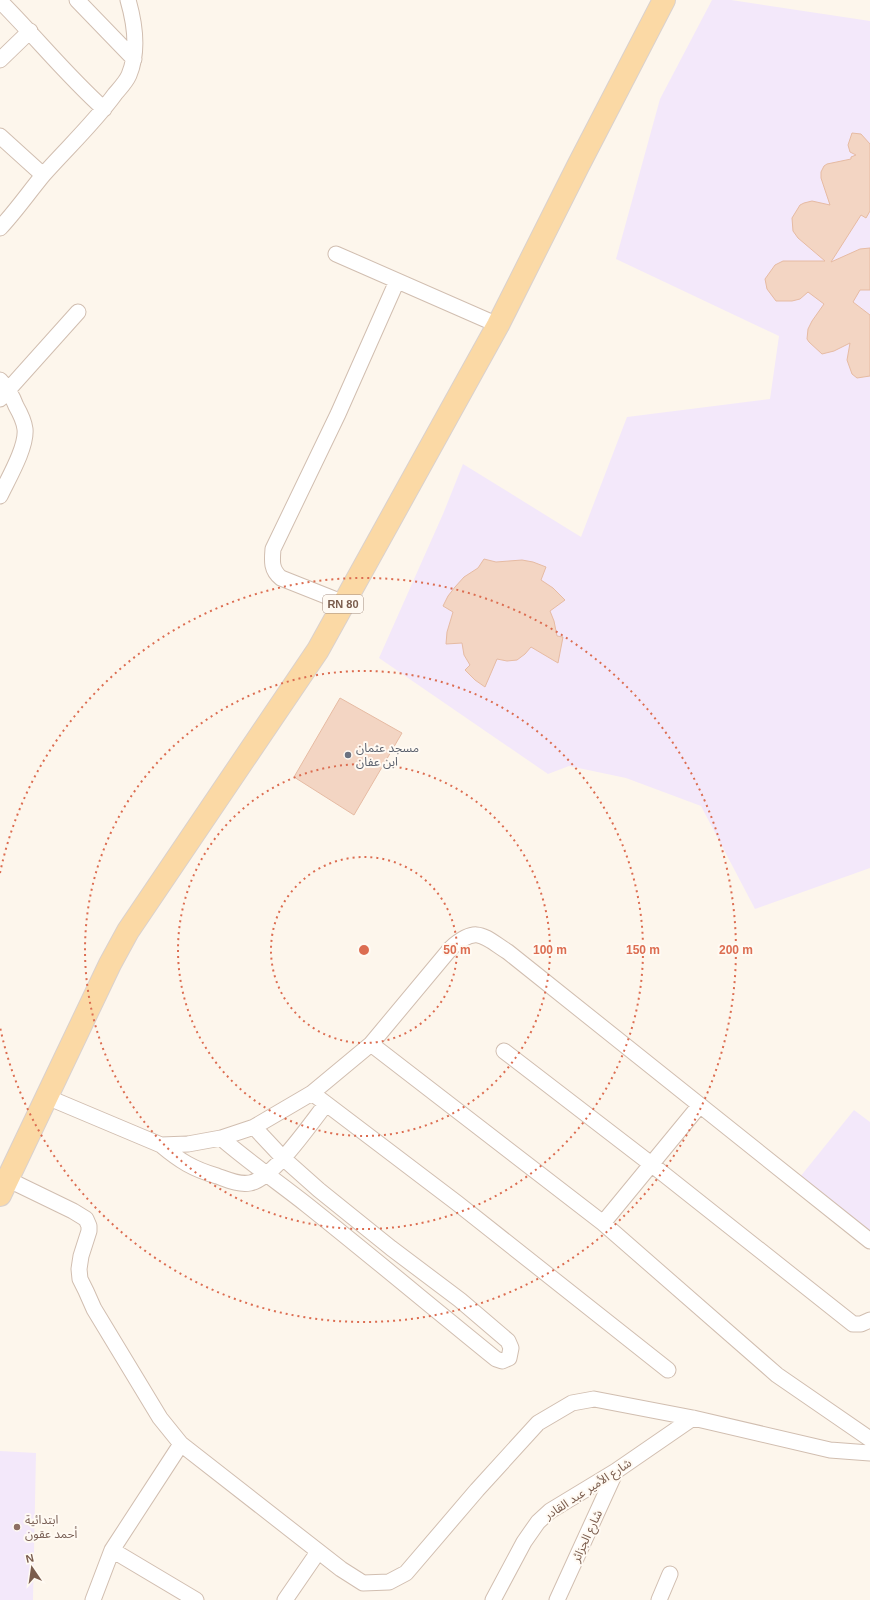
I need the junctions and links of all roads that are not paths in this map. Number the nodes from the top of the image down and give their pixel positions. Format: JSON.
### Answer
{"nodes":[{"id":1,"x":76,"y":0,"type":"edge"},
{"id":2,"x":128,"y":0,"type":"edge"},
{"id":3,"x":664,"y":0,"type":"edge"},
{"id":4,"x":0,"y":1,"type":"edge"},
{"id":5,"x":30,"y":31,"type":"junction"},
{"id":6,"x":134,"y":59,"type":"junction"},
{"id":7,"x":0,"y":60,"type":"edge"},
{"id":8,"x":104,"y":109,"type":"junction"},
{"id":9,"x":0,"y":136,"type":"edge"},
{"id":10,"x":43,"y":176,"type":"junction"},
{"id":11,"x":0,"y":228,"type":"edge"},
{"id":12,"x":336,"y":254,"type":"dead end"},
{"id":13,"x":397,"y":281,"type":"junction"},
{"id":14,"x":78,"y":312,"type":"dead end"},
{"id":15,"x":498,"y":325,"type":"junction"},
{"id":16,"x":3,"y":389,"type":"edge"},
{"id":17,"x":0,"y":496,"type":"edge"},
{"id":18,"x":344,"y":603,"type":"junction"},
{"id":19,"x":371,"y":1044,"type":"junction"},
{"id":20,"x":504,"y":1051,"type":"dead end"},
{"id":21,"x":312,"y":1093,"type":"junction"},
{"id":22,"x":47,"y":1097,"type":"junction"},
{"id":23,"x":326,"y":1104,"type":"junction"},
{"id":24,"x":700,"y":1105,"type":"junction"},
{"id":25,"x":254,"y":1127,"type":"junction"},
{"id":26,"x":222,"y":1138,"type":"junction"},
{"id":27,"x":161,"y":1145,"type":"junction"},
{"id":28,"x":283,"y":1158,"type":"junction"},
{"id":29,"x":651,"y":1164,"type":"junction"},
{"id":30,"x":266,"y":1174,"type":"junction"},
{"id":31,"x":4,"y":1187,"type":"edge"},
{"id":32,"x":602,"y":1223,"type":"junction"},
{"id":33,"x":870,"y":1241,"type":"edge"},
{"id":34,"x":438,"y":1284,"type":"junction"},
{"id":35,"x":424,"y":1300,"type":"junction"},
{"id":36,"x":870,"y":1320,"type":"edge"},
{"id":37,"x":668,"y":1370,"type":"dead end"},
{"id":38,"x":693,"y":1418,"type":"junction"},
{"id":39,"x":870,"y":1439,"type":"edge"},
{"id":40,"x":181,"y":1444,"type":"junction"},
{"id":41,"x":870,"y":1453,"type":"edge"},
{"id":42,"x":616,"y":1471,"type":"junction"},
{"id":43,"x":112,"y":1550,"type":"junction"},
{"id":44,"x":318,"y":1552,"type":"junction"},
{"id":45,"x":670,"y":1574,"type":"dead end"},
{"id":46,"x":93,"y":1600,"type":"edge"},
{"id":47,"x":196,"y":1600,"type":"edge"},
{"id":48,"x":285,"y":1600,"type":"edge"},
{"id":49,"x":493,"y":1600,"type":"edge"},
{"id":50,"x":557,"y":1600,"type":"edge"},
{"id":51,"x":659,"y":1600,"type":"edge"}],
"edges":[{"from":1,"to":6,"type":"street"},
{"from":2,"to":6,"type":"street"},
{"from":3,"to":15,"type":"main road","number":"RN 80"},
{"from":4,"to":5,"type":"street"},
{"from":5,"to":7,"type":"street"},
{"from":5,"to":8,"type":"street"},
{"from":6,"to":8,"type":"street"},
{"from":8,"to":10,"type":"street"},
{"from":9,"to":10,"type":"street"},
{"from":10,"to":11,"type":"street"},
{"from":12,"to":13,"type":"street"},
{"from":13,"to":15,"type":"street"},
{"from":13,"to":18,"type":"street"},
{"from":14,"to":16,"type":"street"},
{"from":15,"to":18,"type":"main road","number":"RN 80"},
{"from":16,"to":17,"type":"street"},
{"from":18,"to":22,"type":"main road","number":"RN 80"},
{"from":19,"to":21,"type":"street"},
{"from":19,"to":24,"type":"street"},
{"from":19,"to":32,"type":"street"},
{"from":20,"to":29,"type":"street"},
{"from":21,"to":23,"type":"street"},
{"from":21,"to":25,"type":"street"},
{"from":22,"to":27,"type":"street"},
{"from":22,"to":31,"type":"main road","number":"RN 80"},
{"from":23,"to":28,"type":"street"},
{"from":23,"to":37,"type":"street"},
{"from":24,"to":29,"type":"street"},
{"from":24,"to":33,"type":"street"},
{"from":25,"to":26,"type":"street"},
{"from":25,"to":28,"type":"street"},
{"from":26,"to":27,"type":"street"},
{"from":26,"to":30,"type":"street"},
{"from":27,"to":30,"type":"street"},
{"from":28,"to":30,"type":"street"},
{"from":28,"to":34,"type":"street"},
{"from":29,"to":32,"type":"street"},
{"from":29,"to":36,"type":"street"},
{"from":30,"to":35,"type":"street"},
{"from":31,"to":40,"type":"street"},
{"from":32,"to":39,"type":"street"},
{"from":34,"to":35,"type":"street"},
{"from":34,"to":35,"type":"street"},
{"from":38,"to":41,"type":"street"},
{"from":38,"to":42,"type":"street","name":"شارع الأمير عبد القادر"},
{"from":38,"to":44,"type":"street"},
{"from":40,"to":43,"type":"street"},
{"from":40,"to":44,"type":"street"},
{"from":42,"to":49,"type":"street","name":"شارع الأمير عبد القادر"},
{"from":42,"to":50,"type":"street","name":"شارع الجزائر"},
{"from":43,"to":46,"type":"street"},
{"from":43,"to":47,"type":"street"},
{"from":44,"to":48,"type":"street"},
{"from":45,"to":51,"type":"street"}]}
